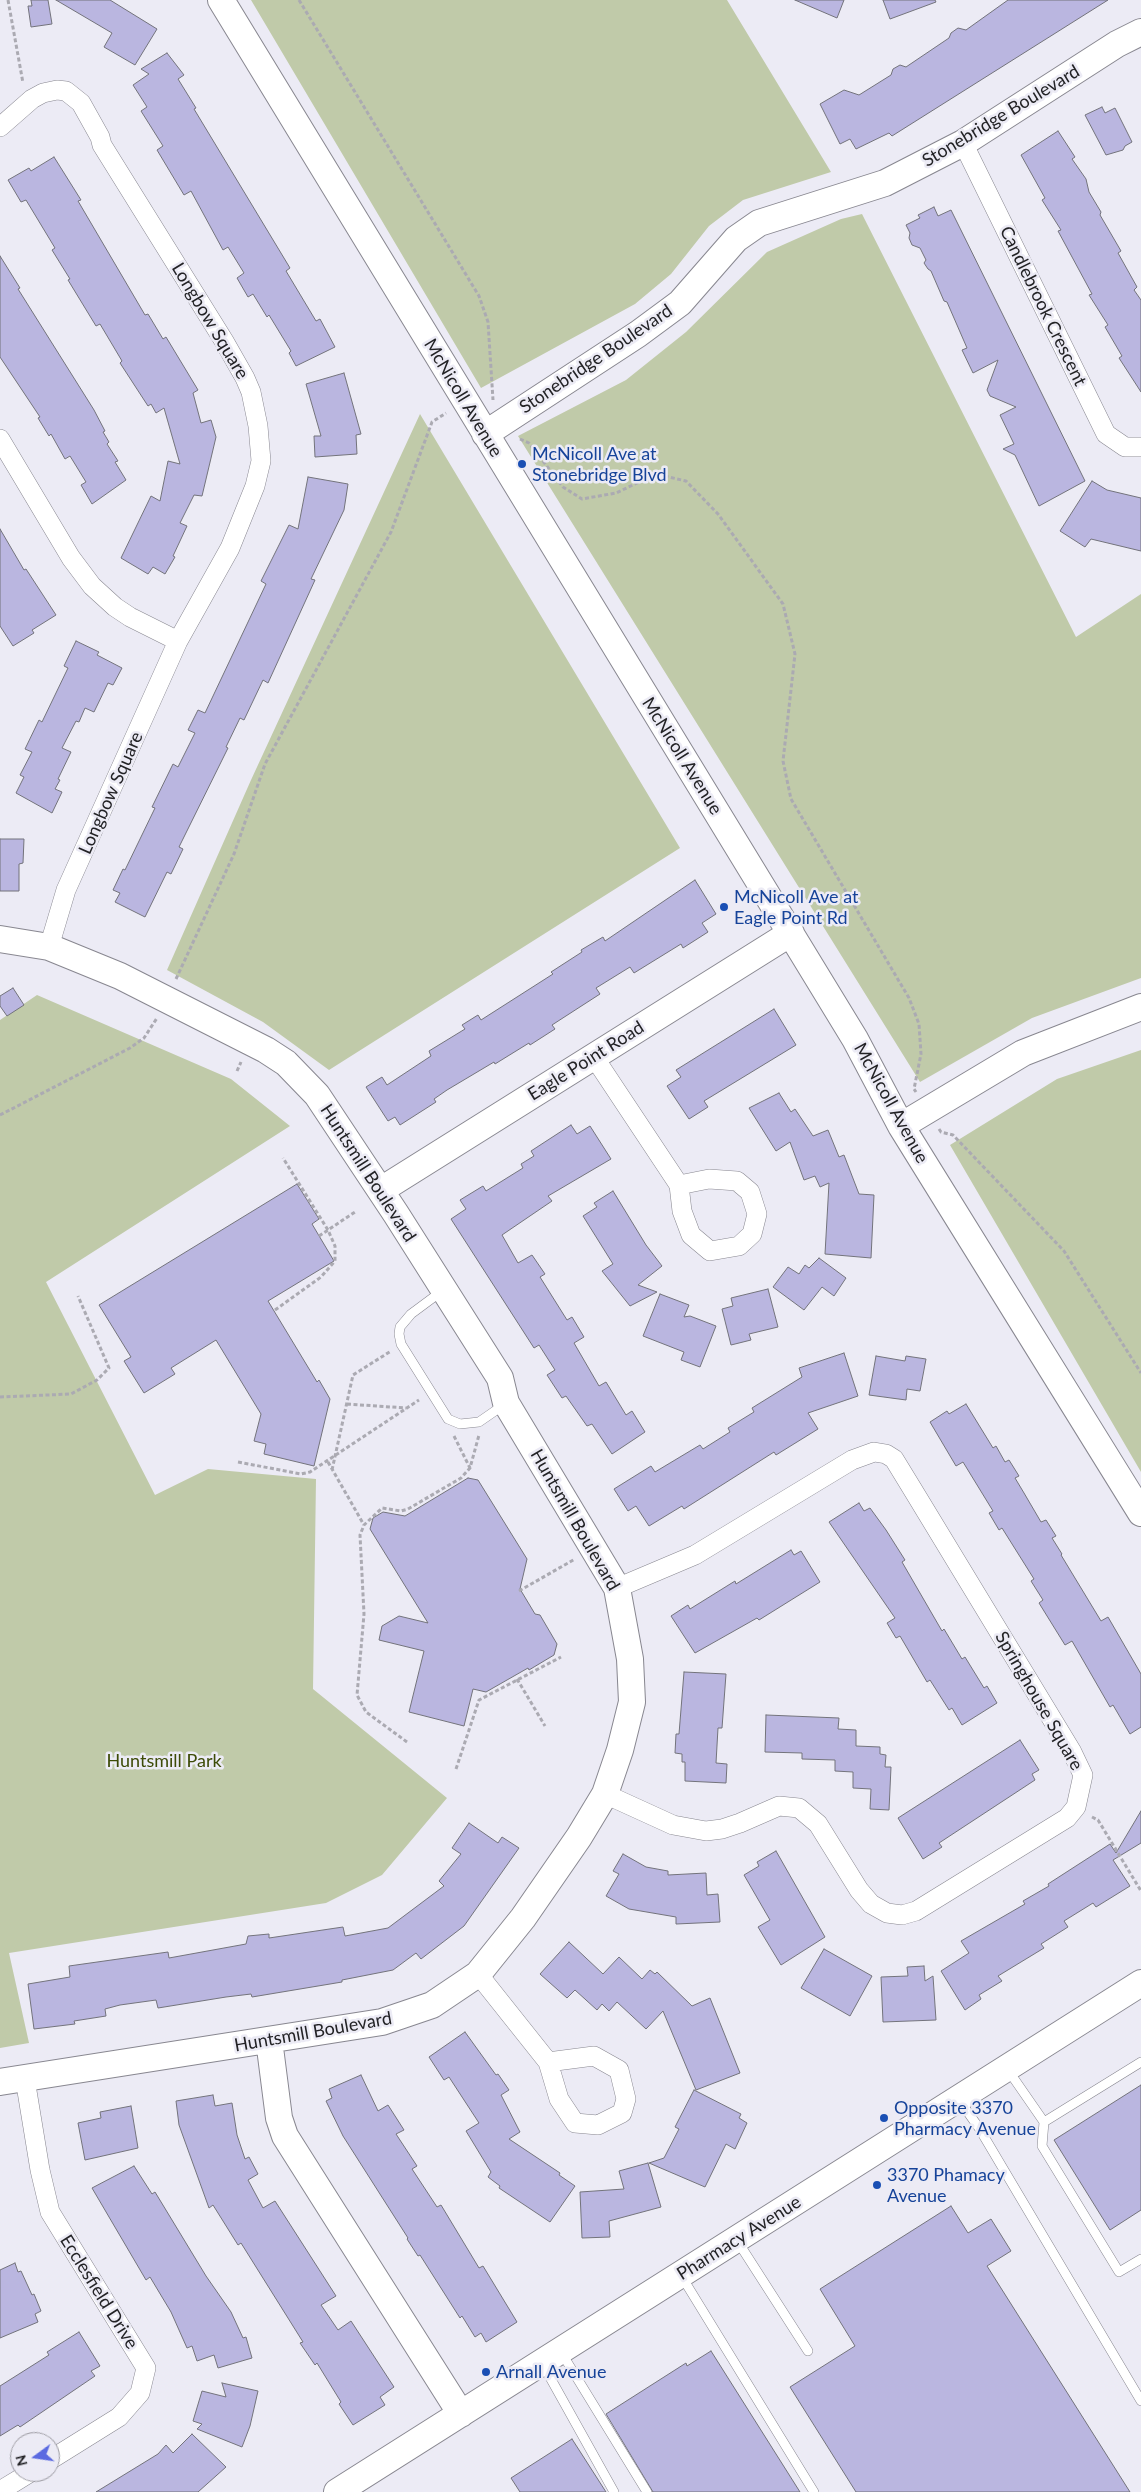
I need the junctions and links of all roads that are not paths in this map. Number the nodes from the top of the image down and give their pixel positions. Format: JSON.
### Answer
{"nodes":[{"id":1,"x":221,"y":0,"type":"edge"},
{"id":2,"x":1141,"y":32,"type":"edge"},
{"id":3,"x":0,"y":127,"type":"edge"},
{"id":4,"x":963,"y":143,"type":"junction"},
{"id":5,"x":485,"y":434,"type":"junction"},
{"id":6,"x":0,"y":439,"type":"edge"},
{"id":7,"x":1141,"y":447,"type":"edge"},
{"id":8,"x":178,"y":641,"type":"junction"},
{"id":9,"x":791,"y":933,"type":"junction"},
{"id":10,"x":0,"y":940,"type":"edge"},
{"id":11,"x":50,"y":947,"type":"junction"},
{"id":12,"x":1141,"y":1007,"type":"edge"},
{"id":13,"x":594,"y":1057,"type":"junction"},
{"id":14,"x":901,"y":1126,"type":"junction"},
{"id":15,"x":679,"y":1185,"type":"junction"},
{"id":16,"x":381,"y":1190,"type":"junction"},
{"id":17,"x":445,"y":1290,"type":"junction"},
{"id":18,"x":506,"y":1403,"type":"junction"},
{"id":19,"x":1141,"y":1513,"type":"edge"},
{"id":20,"x":617,"y":1588,"type":"junction"},
{"id":21,"x":605,"y":1794,"type":"junction"},
{"id":22,"x":478,"y":1974,"type":"junction"},
{"id":23,"x":1141,"y":1983,"type":"edge"},
{"id":24,"x":269,"y":2040,"type":"junction"},
{"id":25,"x":548,"y":2062,"type":"junction"},
{"id":26,"x":1141,"y":2062,"type":"edge"},
{"id":27,"x":1006,"y":2068,"type":"junction"},
{"id":28,"x":25,"y":2079,"type":"junction"},
{"id":29,"x":0,"y":2082,"type":"edge"},
{"id":30,"x":958,"y":2098,"type":"junction"},
{"id":31,"x":1044,"y":2122,"type":"junction"},
{"id":32,"x":736,"y":2239,"type":"junction"},
{"id":33,"x":1141,"y":2258,"type":"edge"},
{"id":34,"x":680,"y":2275,"type":"junction"},
{"id":35,"x":808,"y":2351,"type":"dead end"},
{"id":36,"x":551,"y":2357,"type":"junction"},
{"id":37,"x":1141,"y":2401,"type":"edge"},
{"id":38,"x":461,"y":2414,"type":"junction"},
{"id":39,"x":60,"y":2454,"type":"edge"},
{"id":40,"x":15,"y":2482,"type":"edge"},
{"id":41,"x":0,"y":2491,"type":"edge"},
{"id":42,"x":339,"y":2491,"type":"edge"},
{"id":43,"x":614,"y":2492,"type":"edge"},
{"id":44,"x":648,"y":2492,"type":"edge"},
{"id":45,"x":814,"y":2492,"type":"edge"}],
"edges":[{"from":1,"to":5,"type":"street","name":"McNicoll Avenue"},
{"from":2,"to":4,"type":"street","name":"Stonebridge Boulevard"},
{"from":3,"to":8,"type":"street","name":"Longbow Square"},
{"from":4,"to":5,"type":"street","name":"Stonebridge Boulevard"},
{"from":4,"to":7,"type":"street","name":"Candlebrook Crescent"},
{"from":5,"to":9,"type":"street","name":"McNicoll Avenue"},
{"from":6,"to":8,"type":"street"},
{"from":8,"to":11,"type":"street","name":"Longbow Square"},
{"from":9,"to":13,"type":"street","name":"Eagle Point Road"},
{"from":9,"to":14,"type":"street","name":"McNicoll Avenue"},
{"from":10,"to":11,"type":"street","name":"Huntsmill Boulevard"},
{"from":11,"to":16,"type":"street","name":"Huntsmill Boulevard"},
{"from":12,"to":14,"type":"street"},
{"from":13,"to":15,"type":"street"},
{"from":13,"to":16,"type":"street","name":"Eagle Point Road"},
{"from":14,"to":19,"type":"street","name":"McNicoll Avenue"},
{"from":15,"to":15,"type":"street"},
{"from":16,"to":17,"type":"street","name":"Huntsmill Boulevard"},
{"from":17,"to":18,"type":"street","name":"Huntsmill Boulevard"},
{"from":17,"to":18,"type":"lane"},
{"from":18,"to":20,"type":"street","name":"Huntsmill Boulevard"},
{"from":20,"to":21,"type":"street","name":"Huntsmill Boulevard"},
{"from":20,"to":21,"type":"street","name":"Springhouse Square"},
{"from":21,"to":22,"type":"street","name":"Huntsmill Boulevard"},
{"from":22,"to":24,"type":"street","name":"Huntsmill Boulevard"},
{"from":22,"to":25,"type":"street"},
{"from":23,"to":27,"type":"street","name":"Pharmacy Avenue"},
{"from":24,"to":28,"type":"street","name":"Huntsmill Boulevard"},
{"from":24,"to":38,"type":"street"},
{"from":25,"to":25,"type":"street"},
{"from":26,"to":31,"type":"lane"},
{"from":27,"to":30,"type":"street","name":"Pharmacy Avenue"},
{"from":27,"to":31,"type":"lane"},
{"from":28,"to":29,"type":"street","name":"Huntsmill Boulevard"},
{"from":28,"to":39,"type":"street","name":"Ecclesfield Drive"},
{"from":30,"to":32,"type":"street","name":"Pharmacy Avenue"},
{"from":30,"to":37,"type":"lane"},
{"from":31,"to":33,"type":"lane"},
{"from":32,"to":34,"type":"street","name":"Pharmacy Avenue"},
{"from":32,"to":35,"type":"lane"},
{"from":34,"to":36,"type":"street","name":"Pharmacy Avenue"},
{"from":34,"to":45,"type":"lane"},
{"from":36,"to":38,"type":"street","name":"Pharmacy Avenue"},
{"from":36,"to":43,"type":"lane"},
{"from":36,"to":44,"type":"lane"},
{"from":38,"to":42,"type":"street","name":"Pharmacy Avenue"},
{"from":40,"to":41,"type":"street"}]}
